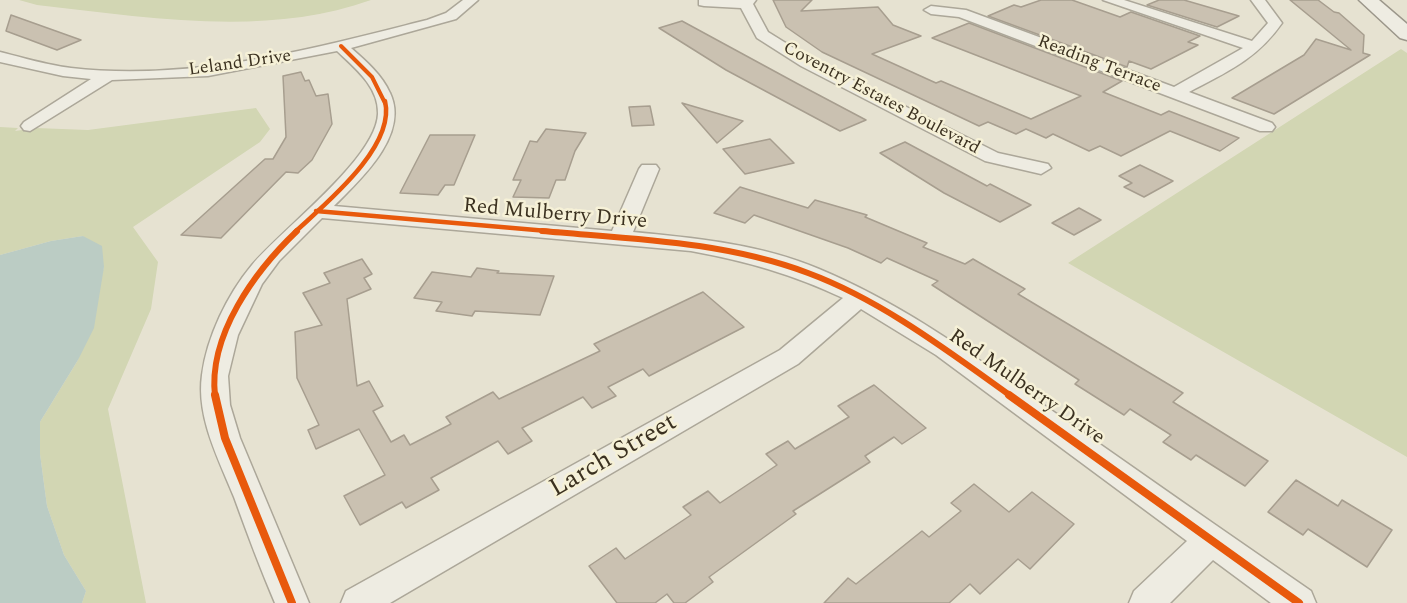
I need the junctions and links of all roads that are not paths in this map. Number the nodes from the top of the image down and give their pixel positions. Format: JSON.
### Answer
{"nodes":[{"id":1,"x":471,"y":0,"type":"edge"},
{"id":2,"x":1110,"y":0,"type":"edge"},
{"id":3,"x":1258,"y":0,"type":"edge"},
{"id":4,"x":1368,"y":0,"type":"edge"},
{"id":5,"x":1394,"y":0,"type":"edge"},
{"id":6,"x":704,"y":2,"type":"dead end"},
{"id":7,"x":748,"y":2,"type":"edge"},
{"id":8,"x":931,"y":10,"type":"dead end"},
{"id":9,"x":1407,"y":12,"type":"edge"},
{"id":10,"x":1407,"y":34,"type":"edge"},
{"id":11,"x":341,"y":46,"type":"junction"},
{"id":12,"x":1256,"y":47,"type":"junction"},
{"id":13,"x":0,"y":57,"type":"edge"},
{"id":14,"x":109,"y":75,"type":"junction"},
{"id":15,"x":1175,"y":93,"type":"junction"},
{"id":16,"x":30,"y":126,"type":"dead end"},
{"id":17,"x":1266,"y":127,"type":"dead end"},
{"id":18,"x":1041,"y":168,"type":"dead end"},
{"id":19,"x":649,"y":169,"type":"dead end"},
{"id":20,"x":316,"y":211,"type":"junction"},
{"id":21,"x":620,"y":237,"type":"junction"},
{"id":22,"x":860,"y":297,"type":"junction"},
{"id":23,"x":1211,"y":540,"type":"junction"},
{"id":24,"x":292,"y":603,"type":"edge"},
{"id":25,"x":358,"y":603,"type":"edge"},
{"id":26,"x":1146,"y":603,"type":"edge"},
{"id":27,"x":1299,"y":603,"type":"edge"}],
"edges":[{"from":1,"to":11,"type":"street","name":"Leland Drive"},
{"from":2,"to":12,"type":"street"},
{"from":3,"to":12,"type":"street"},
{"from":4,"to":10,"type":"main road"},
{"from":5,"to":9,"type":"main road"},
{"from":6,"to":7,"type":"street"},
{"from":7,"to":18,"type":"street","name":"Coventry Estates Boulevard"},
{"from":8,"to":15,"type":"street","name":"Reading Terrace"},
{"from":11,"to":14,"type":"street","name":"Leland Drive"},
{"from":11,"to":20,"type":"street"},
{"from":12,"to":15,"type":"street"},
{"from":13,"to":14,"type":"street","name":"Leland Drive"},
{"from":14,"to":16,"type":"street"},
{"from":15,"to":17,"type":"street","name":"Reading Terrace"},
{"from":19,"to":21,"type":"street"},
{"from":20,"to":21,"type":"street","name":"Red Mulberry Drive"},
{"from":20,"to":24,"type":"street"},
{"from":21,"to":22,"type":"street","name":"Red Mulberry Drive"},
{"from":22,"to":23,"type":"street","name":"Red Mulberry Drive"},
{"from":22,"to":25,"type":"street","name":"Larch Street"},
{"from":23,"to":26,"type":"street"},
{"from":23,"to":27,"type":"street","name":"Red Mulberry Drive"}]}
